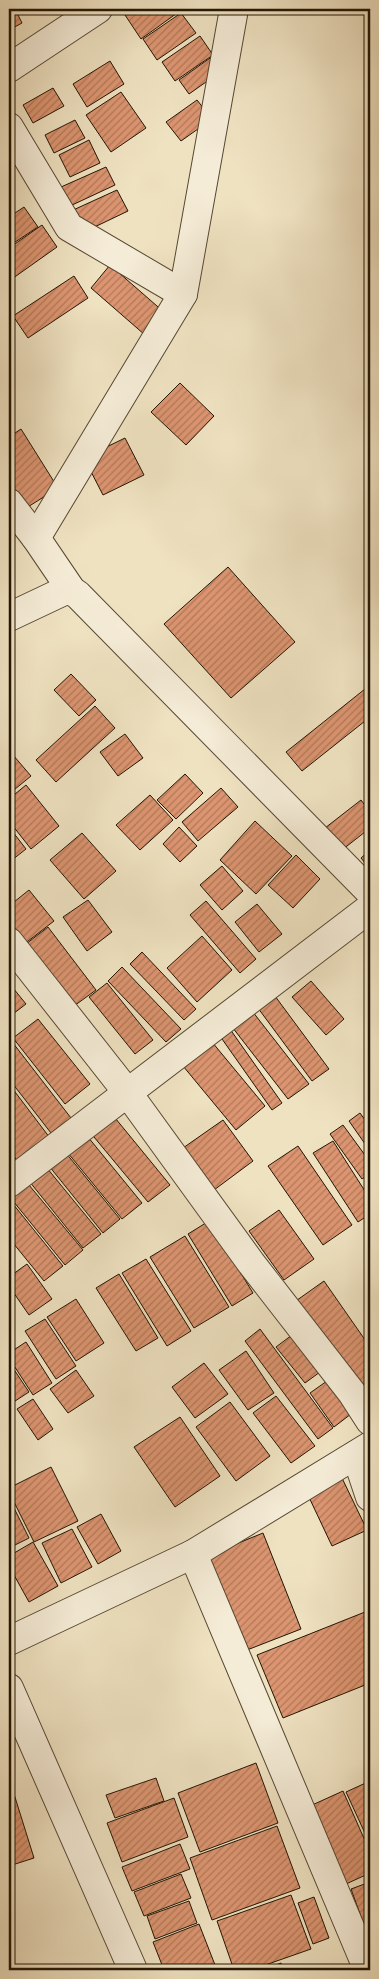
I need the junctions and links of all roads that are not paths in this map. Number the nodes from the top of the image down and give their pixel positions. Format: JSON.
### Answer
{"nodes":[{"id":1,"x":98,"y":9,"type":"edge"},
{"id":2,"x":234,"y":9,"type":"edge"},
{"id":3,"x":9,"y":68,"type":"edge"},
{"id":4,"x":9,"y":127,"type":"edge"},
{"id":5,"x":183,"y":294,"type":"junction"},
{"id":6,"x":9,"y":503,"type":"edge"},
{"id":7,"x":36,"y":538,"type":"junction"},
{"id":8,"x":72,"y":591,"type":"junction"},
{"id":9,"x":9,"y":617,"type":"edge"},
{"id":10,"x":370,"y":892,"type":"edge"},
{"id":11,"x":370,"y":908,"type":"edge"},
{"id":12,"x":9,"y":942,"type":"edge"},
{"id":13,"x":127,"y":1092,"type":"junction"},
{"id":14,"x":9,"y":1183,"type":"edge"},
{"id":15,"x":370,"y":1421,"type":"edge"},
{"id":16,"x":363,"y":1450,"type":"edge"},
{"id":17,"x":370,"y":1498,"type":"edge"},
{"id":18,"x":193,"y":1554,"type":"junction"},
{"id":19,"x":9,"y":1641,"type":"edge"},
{"id":20,"x":9,"y":1688,"type":"edge"},
{"id":21,"x":133,"y":1970,"type":"edge"},
{"id":22,"x":368,"y":1970,"type":"edge"}],
"edges":[{"from":1,"to":3,"type":"street"},
{"from":2,"to":5,"type":"street"},
{"from":4,"to":5,"type":"street"},
{"from":5,"to":7,"type":"street"},
{"from":6,"to":7,"type":"street"},
{"from":7,"to":8,"type":"street"},
{"from":8,"to":9,"type":"street"},
{"from":8,"to":10,"type":"street"},
{"from":11,"to":13,"type":"street"},
{"from":12,"to":13,"type":"street"},
{"from":13,"to":14,"type":"street"},
{"from":13,"to":15,"type":"street"},
{"from":16,"to":17,"type":"street"},
{"from":16,"to":18,"type":"street"},
{"from":18,"to":19,"type":"street"},
{"from":18,"to":22,"type":"street"},
{"from":20,"to":21,"type":"street"}]}
